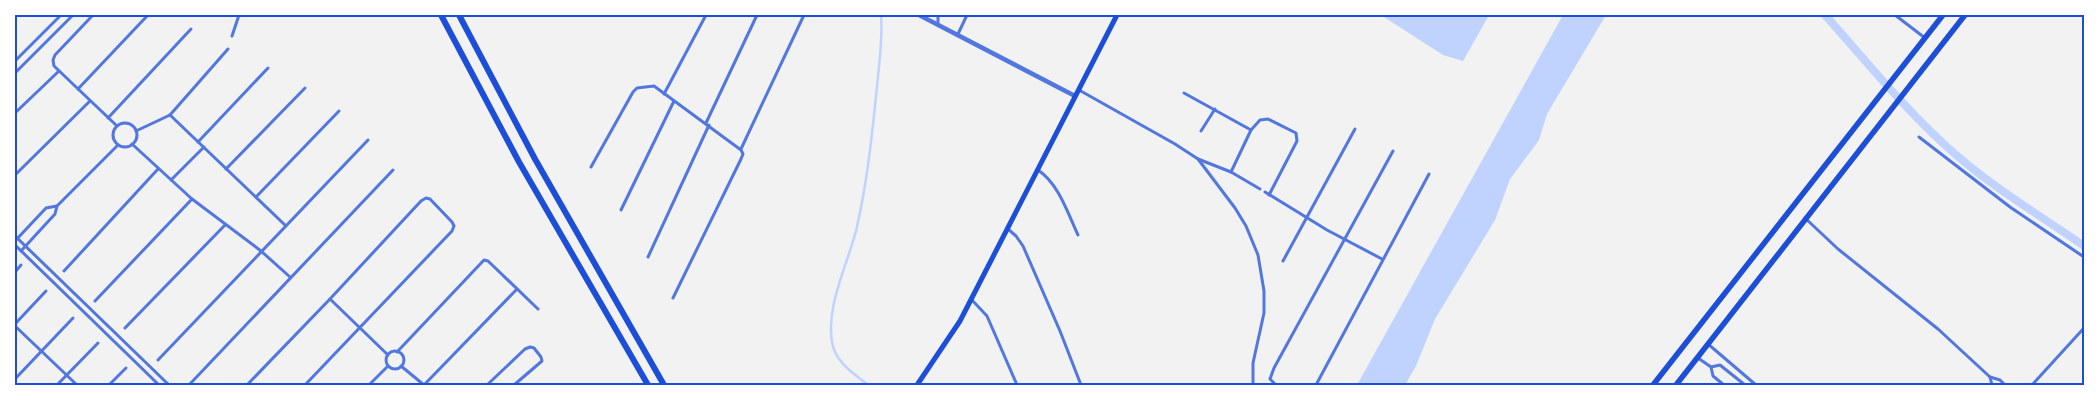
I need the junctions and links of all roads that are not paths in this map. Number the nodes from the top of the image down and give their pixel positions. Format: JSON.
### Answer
{"nodes":[{"id":1,"x":61,"y":15,"type":"edge"},
{"id":2,"x":72,"y":15,"type":"edge"},
{"id":3,"x":93,"y":15,"type":"edge"},
{"id":4,"x":148,"y":15,"type":"edge"},
{"id":5,"x":239,"y":15,"type":"edge"},
{"id":6,"x":442,"y":15,"type":"edge"},
{"id":7,"x":459,"y":15,"type":"edge"},
{"id":8,"x":706,"y":15,"type":"edge"},
{"id":9,"x":757,"y":15,"type":"edge"},
{"id":10,"x":804,"y":15,"type":"edge"},
{"id":11,"x":920,"y":15,"type":"edge"},
{"id":12,"x":938,"y":15,"type":"edge"},
{"id":13,"x":968,"y":15,"type":"edge"},
{"id":14,"x":1116,"y":15,"type":"edge"},
{"id":15,"x":1895,"y":15,"type":"edge"},
{"id":16,"x":1944,"y":15,"type":"edge"},
{"id":17,"x":1965,"y":15,"type":"edge"},
{"id":18,"x":938,"y":25,"type":"junction"},
{"id":19,"x":191,"y":29,"type":"dead end"},
{"id":20,"x":958,"y":34,"type":"junction"},
{"id":21,"x":232,"y":36,"type":"dead end"},
{"id":22,"x":1926,"y":39,"type":"junction"},
{"id":23,"x":228,"y":49,"type":"dead end"},
{"id":24,"x":15,"y":61,"type":"edge"},
{"id":25,"x":268,"y":68,"type":"dead end"},
{"id":26,"x":59,"y":71,"type":"junction"},
{"id":27,"x":15,"y":73,"type":"edge"},
{"id":28,"x":305,"y":88,"type":"dead end"},
{"id":29,"x":78,"y":89,"type":"junction"},
{"id":30,"x":1078,"y":90,"type":"junction"},
{"id":31,"x":1184,"y":93,"type":"dead end"},
{"id":32,"x":664,"y":94,"type":"junction"},
{"id":33,"x":1075,"y":96,"type":"junction"},
{"id":34,"x":90,"y":101,"type":"junction"},
{"id":35,"x":674,"y":101,"type":"junction"},
{"id":36,"x":1215,"y":109,"type":"junction"},
{"id":37,"x":339,"y":111,"type":"dead end"},
{"id":38,"x":15,"y":113,"type":"edge"},
{"id":39,"x":170,"y":115,"type":"junction"},
{"id":40,"x":108,"y":118,"type":"junction"},
{"id":41,"x":707,"y":124,"type":"junction"},
{"id":42,"x":117,"y":126,"type":"junction"},
{"id":43,"x":1355,"y":129,"type":"dead end"},
{"id":44,"x":1251,"y":130,"type":"junction"},
{"id":45,"x":136,"y":131,"type":"junction"},
{"id":46,"x":1201,"y":132,"type":"dead end"},
{"id":47,"x":1919,"y":137,"type":"dead end"},
{"id":48,"x":368,"y":140,"type":"dead end"},
{"id":49,"x":198,"y":142,"type":"junction"},
{"id":50,"x":132,"y":144,"type":"junction"},
{"id":51,"x":118,"y":145,"type":"junction"},
{"id":52,"x":204,"y":148,"type":"junction"},
{"id":53,"x":741,"y":150,"type":"junction"},
{"id":54,"x":1393,"y":151,"type":"dead end"},
{"id":55,"x":1198,"y":159,"type":"junction"},
{"id":56,"x":590,"y":167,"type":"dead end"},
{"id":57,"x":226,"y":168,"type":"junction"},
{"id":58,"x":158,"y":169,"type":"junction"},
{"id":59,"x":392,"y":170,"type":"dead end"},
{"id":60,"x":1038,"y":170,"type":"junction"},
{"id":61,"x":1229,"y":171,"type":"junction"},
{"id":62,"x":1429,"y":174,"type":"dead end"},
{"id":63,"x":15,"y":175,"type":"edge"},
{"id":64,"x":171,"y":180,"type":"junction"},
{"id":65,"x":1260,"y":189,"type":"dead end"},
{"id":66,"x":256,"y":197,"type":"junction"},
{"id":67,"x":192,"y":199,"type":"junction"},
{"id":68,"x":58,"y":206,"type":"junction"},
{"id":69,"x":620,"y":210,"type":"dead end"},
{"id":70,"x":1306,"y":218,"type":"junction"},
{"id":71,"x":1805,"y":218,"type":"junction"},
{"id":72,"x":225,"y":225,"type":"junction"},
{"id":73,"x":285,"y":226,"type":"junction"},
{"id":74,"x":1008,"y":229,"type":"junction"},
{"id":75,"x":1078,"y":235,"type":"dead end"},
{"id":76,"x":1345,"y":239,"type":"junction"},
{"id":77,"x":16,"y":240,"type":"edge"},
{"id":78,"x":26,"y":246,"type":"junction"},
{"id":79,"x":21,"y":251,"type":"junction"},
{"id":80,"x":261,"y":252,"type":"junction"},
{"id":81,"x":648,"y":257,"type":"dead end"},
{"id":82,"x":2084,"y":257,"type":"edge"},
{"id":83,"x":1382,"y":259,"type":"junction"},
{"id":84,"x":1283,"y":261,"type":"dead end"},
{"id":85,"x":21,"y":265,"type":"dead end"},
{"id":86,"x":64,"y":271,"type":"dead end"},
{"id":87,"x":15,"y":272,"type":"edge"},
{"id":88,"x":290,"y":278,"type":"junction"},
{"id":89,"x":517,"y":289,"type":"junction"},
{"id":90,"x":46,"y":291,"type":"dead end"},
{"id":91,"x":673,"y":298,"type":"dead end"},
{"id":92,"x":330,"y":299,"type":"junction"},
{"id":93,"x":971,"y":300,"type":"junction"},
{"id":94,"x":95,"y":301,"type":"dead end"},
{"id":95,"x":538,"y":308,"type":"dead end"},
{"id":96,"x":73,"y":318,"type":"dead end"},
{"id":97,"x":15,"y":325,"type":"edge"},
{"id":98,"x":360,"y":327,"type":"junction"},
{"id":99,"x":125,"y":328,"type":"dead end"},
{"id":100,"x":2084,"y":328,"type":"edge"},
{"id":101,"x":120,"y":336,"type":"junction"},
{"id":102,"x":115,"y":342,"type":"junction"},
{"id":103,"x":98,"y":343,"type":"dead end"},
{"id":104,"x":1708,"y":344,"type":"junction"},
{"id":105,"x":41,"y":351,"type":"junction"},
{"id":106,"x":397,"y":352,"type":"junction"},
{"id":107,"x":388,"y":354,"type":"junction"},
{"id":108,"x":1698,"y":357,"type":"junction"},
{"id":109,"x":158,"y":360,"type":"dead end"},
{"id":110,"x":388,"y":366,"type":"junction"},
{"id":111,"x":401,"y":366,"type":"junction"},
{"id":112,"x":1711,"y":367,"type":"junction"},
{"id":113,"x":126,"y":368,"type":"dead end"},
{"id":114,"x":67,"y":375,"type":"junction"},
{"id":115,"x":1990,"y":377,"type":"junction"},
{"id":116,"x":15,"y":379,"type":"edge"},
{"id":117,"x":164,"y":380,"type":"junction"},
{"id":118,"x":57,"y":385,"type":"edge"},
{"id":119,"x":77,"y":385,"type":"edge"},
{"id":120,"x":109,"y":385,"type":"edge"},
{"id":121,"x":160,"y":385,"type":"edge"},
{"id":122,"x":169,"y":385,"type":"edge"},
{"id":123,"x":189,"y":385,"type":"edge"},
{"id":124,"x":247,"y":385,"type":"edge"},
{"id":125,"x":306,"y":385,"type":"edge"},
{"id":126,"x":369,"y":385,"type":"edge"},
{"id":127,"x":424,"y":385,"type":"edge"},
{"id":128,"x":487,"y":385,"type":"edge"},
{"id":129,"x":514,"y":385,"type":"edge"},
{"id":130,"x":648,"y":385,"type":"edge"},
{"id":131,"x":664,"y":385,"type":"edge"},
{"id":132,"x":841,"y":385,"type":"edge"},
{"id":133,"x":854,"y":385,"type":"edge"},
{"id":134,"x":917,"y":385,"type":"edge"},
{"id":135,"x":1017,"y":385,"type":"edge"},
{"id":136,"x":1081,"y":385,"type":"edge"},
{"id":137,"x":1253,"y":385,"type":"edge"},
{"id":138,"x":1276,"y":385,"type":"edge"},
{"id":139,"x":1316,"y":385,"type":"edge"},
{"id":140,"x":1653,"y":385,"type":"edge"},
{"id":141,"x":1676,"y":385,"type":"edge"},
{"id":142,"x":1724,"y":385,"type":"edge"},
{"id":143,"x":1745,"y":385,"type":"edge"},
{"id":144,"x":1756,"y":385,"type":"edge"},
{"id":145,"x":1992,"y":385,"type":"edge"},
{"id":146,"x":2005,"y":385,"type":"edge"},
{"id":147,"x":2032,"y":385,"type":"edge"}],
"edges":[{"from":1,"to":24,"type":"street"},
{"from":2,"to":27,"type":"street"},
{"from":3,"to":26,"type":"street"},
{"from":4,"to":29,"type":"street"},
{"from":5,"to":21,"type":"street"},
{"from":6,"to":130,"type":"highway"},
{"from":7,"to":131,"type":"highway"},
{"from":8,"to":32,"type":"street"},
{"from":9,"to":41,"type":"street"},
{"from":10,"to":53,"type":"street"},
{"from":11,"to":18,"type":"street"},
{"from":12,"to":18,"type":"street"},
{"from":13,"to":20,"type":"street"},
{"from":14,"to":30,"type":"main road"},
{"from":15,"to":22,"type":"street"},
{"from":16,"to":22,"type":"main road"},
{"from":17,"to":71,"type":"main road"},
{"from":18,"to":20,"type":"street"},
{"from":19,"to":40,"type":"street"},
{"from":20,"to":33,"type":"street"},
{"from":22,"to":140,"type":"main road"},
{"from":23,"to":39,"type":"street"},
{"from":25,"to":49,"type":"street"},
{"from":26,"to":29,"type":"street"},
{"from":26,"to":38,"type":"street"},
{"from":28,"to":57,"type":"street"},
{"from":29,"to":34,"type":"street"},
{"from":30,"to":33,"type":"main road"},
{"from":30,"to":55,"type":"street"},
{"from":31,"to":36,"type":"street"},
{"from":32,"to":35,"type":"street"},
{"from":32,"to":56,"type":"street"},
{"from":33,"to":60,"type":"main road"},
{"from":34,"to":40,"type":"street"},
{"from":34,"to":63,"type":"street"},
{"from":35,"to":41,"type":"street"},
{"from":35,"to":69,"type":"street"},
{"from":36,"to":44,"type":"street"},
{"from":36,"to":46,"type":"street"},
{"from":37,"to":66,"type":"street"},
{"from":39,"to":45,"type":"street"},
{"from":39,"to":49,"type":"street"},
{"from":40,"to":42,"type":"street"},
{"from":41,"to":53,"type":"street"},
{"from":41,"to":81,"type":"street"},
{"from":42,"to":45,"type":"street"},
{"from":42,"to":51,"type":"street"},
{"from":43,"to":70,"type":"street"},
{"from":44,"to":61,"type":"street"},
{"from":44,"to":70,"type":"street"},
{"from":45,"to":50,"type":"street"},
{"from":47,"to":82,"type":"street"},
{"from":48,"to":73,"type":"street"},
{"from":49,"to":52,"type":"street"},
{"from":50,"to":51,"type":"street"},
{"from":50,"to":58,"type":"street"},
{"from":51,"to":68,"type":"street"},
{"from":52,"to":57,"type":"street"},
{"from":52,"to":64,"type":"street"},
{"from":53,"to":91,"type":"street"},
{"from":54,"to":76,"type":"street"},
{"from":55,"to":61,"type":"street"},
{"from":55,"to":137,"type":"street"},
{"from":57,"to":66,"type":"street"},
{"from":58,"to":64,"type":"street"},
{"from":58,"to":86,"type":"street"},
{"from":59,"to":88,"type":"street"},
{"from":60,"to":74,"type":"main road"},
{"from":60,"to":75,"type":"street"},
{"from":61,"to":65,"type":"street"},
{"from":62,"to":83,"type":"street"},
{"from":64,"to":67,"type":"street"},
{"from":66,"to":73,"type":"street"},
{"from":67,"to":72,"type":"street"},
{"from":67,"to":94,"type":"street"},
{"from":68,"to":77,"type":"street"},
{"from":68,"to":78,"type":"street"},
{"from":70,"to":76,"type":"street"},
{"from":70,"to":84,"type":"street"},
{"from":71,"to":104,"type":"main road"},
{"from":71,"to":115,"type":"street"},
{"from":72,"to":80,"type":"street"},
{"from":72,"to":99,"type":"street"},
{"from":73,"to":80,"type":"street"},
{"from":74,"to":93,"type":"main road"},
{"from":74,"to":136,"type":"street"},
{"from":76,"to":83,"type":"street"},
{"from":76,"to":138,"type":"street"},
{"from":77,"to":78,"type":"street"},
{"from":77,"to":79,"type":"street"},
{"from":78,"to":79,"type":"street"},
{"from":78,"to":101,"type":"street"},
{"from":79,"to":102,"type":"street"},
{"from":80,"to":88,"type":"street"},
{"from":80,"to":109,"type":"street"},
{"from":83,"to":139,"type":"street"},
{"from":85,"to":87,"type":"street"},
{"from":88,"to":123,"type":"street"},
{"from":89,"to":95,"type":"street"},
{"from":89,"to":106,"type":"street"},
{"from":89,"to":127,"type":"street"},
{"from":90,"to":97,"type":"street"},
{"from":92,"to":98,"type":"street"},
{"from":92,"to":98,"type":"street"},
{"from":92,"to":124,"type":"street"},
{"from":93,"to":134,"type":"main road"},
{"from":93,"to":135,"type":"street"},
{"from":96,"to":105,"type":"street"},
{"from":97,"to":105,"type":"street"},
{"from":98,"to":107,"type":"street"},
{"from":98,"to":125,"type":"street"},
{"from":100,"to":147,"type":"street"},
{"from":101,"to":102,"type":"street"},
{"from":101,"to":117,"type":"street"},
{"from":102,"to":121,"type":"street"},
{"from":103,"to":114,"type":"street"},
{"from":104,"to":108,"type":"main road"},
{"from":104,"to":144,"type":"street"},
{"from":105,"to":114,"type":"street"},
{"from":105,"to":116,"type":"street"},
{"from":106,"to":107,"type":"street"},
{"from":106,"to":111,"type":"street"},
{"from":107,"to":110,"type":"street"},
{"from":108,"to":112,"type":"street"},
{"from":108,"to":141,"type":"main road"},
{"from":110,"to":111,"type":"street"},
{"from":110,"to":126,"type":"street"},
{"from":111,"to":127,"type":"street"},
{"from":112,"to":142,"type":"street"},
{"from":112,"to":143,"type":"street"},
{"from":113,"to":120,"type":"street"},
{"from":114,"to":118,"type":"street"},
{"from":114,"to":119,"type":"street"},
{"from":115,"to":145,"type":"street"},
{"from":115,"to":146,"type":"street"},
{"from":117,"to":121,"type":"street"},
{"from":117,"to":122,"type":"street"},
{"from":128,"to":129,"type":"street"},
{"from":132,"to":133,"type":"street"}]}
